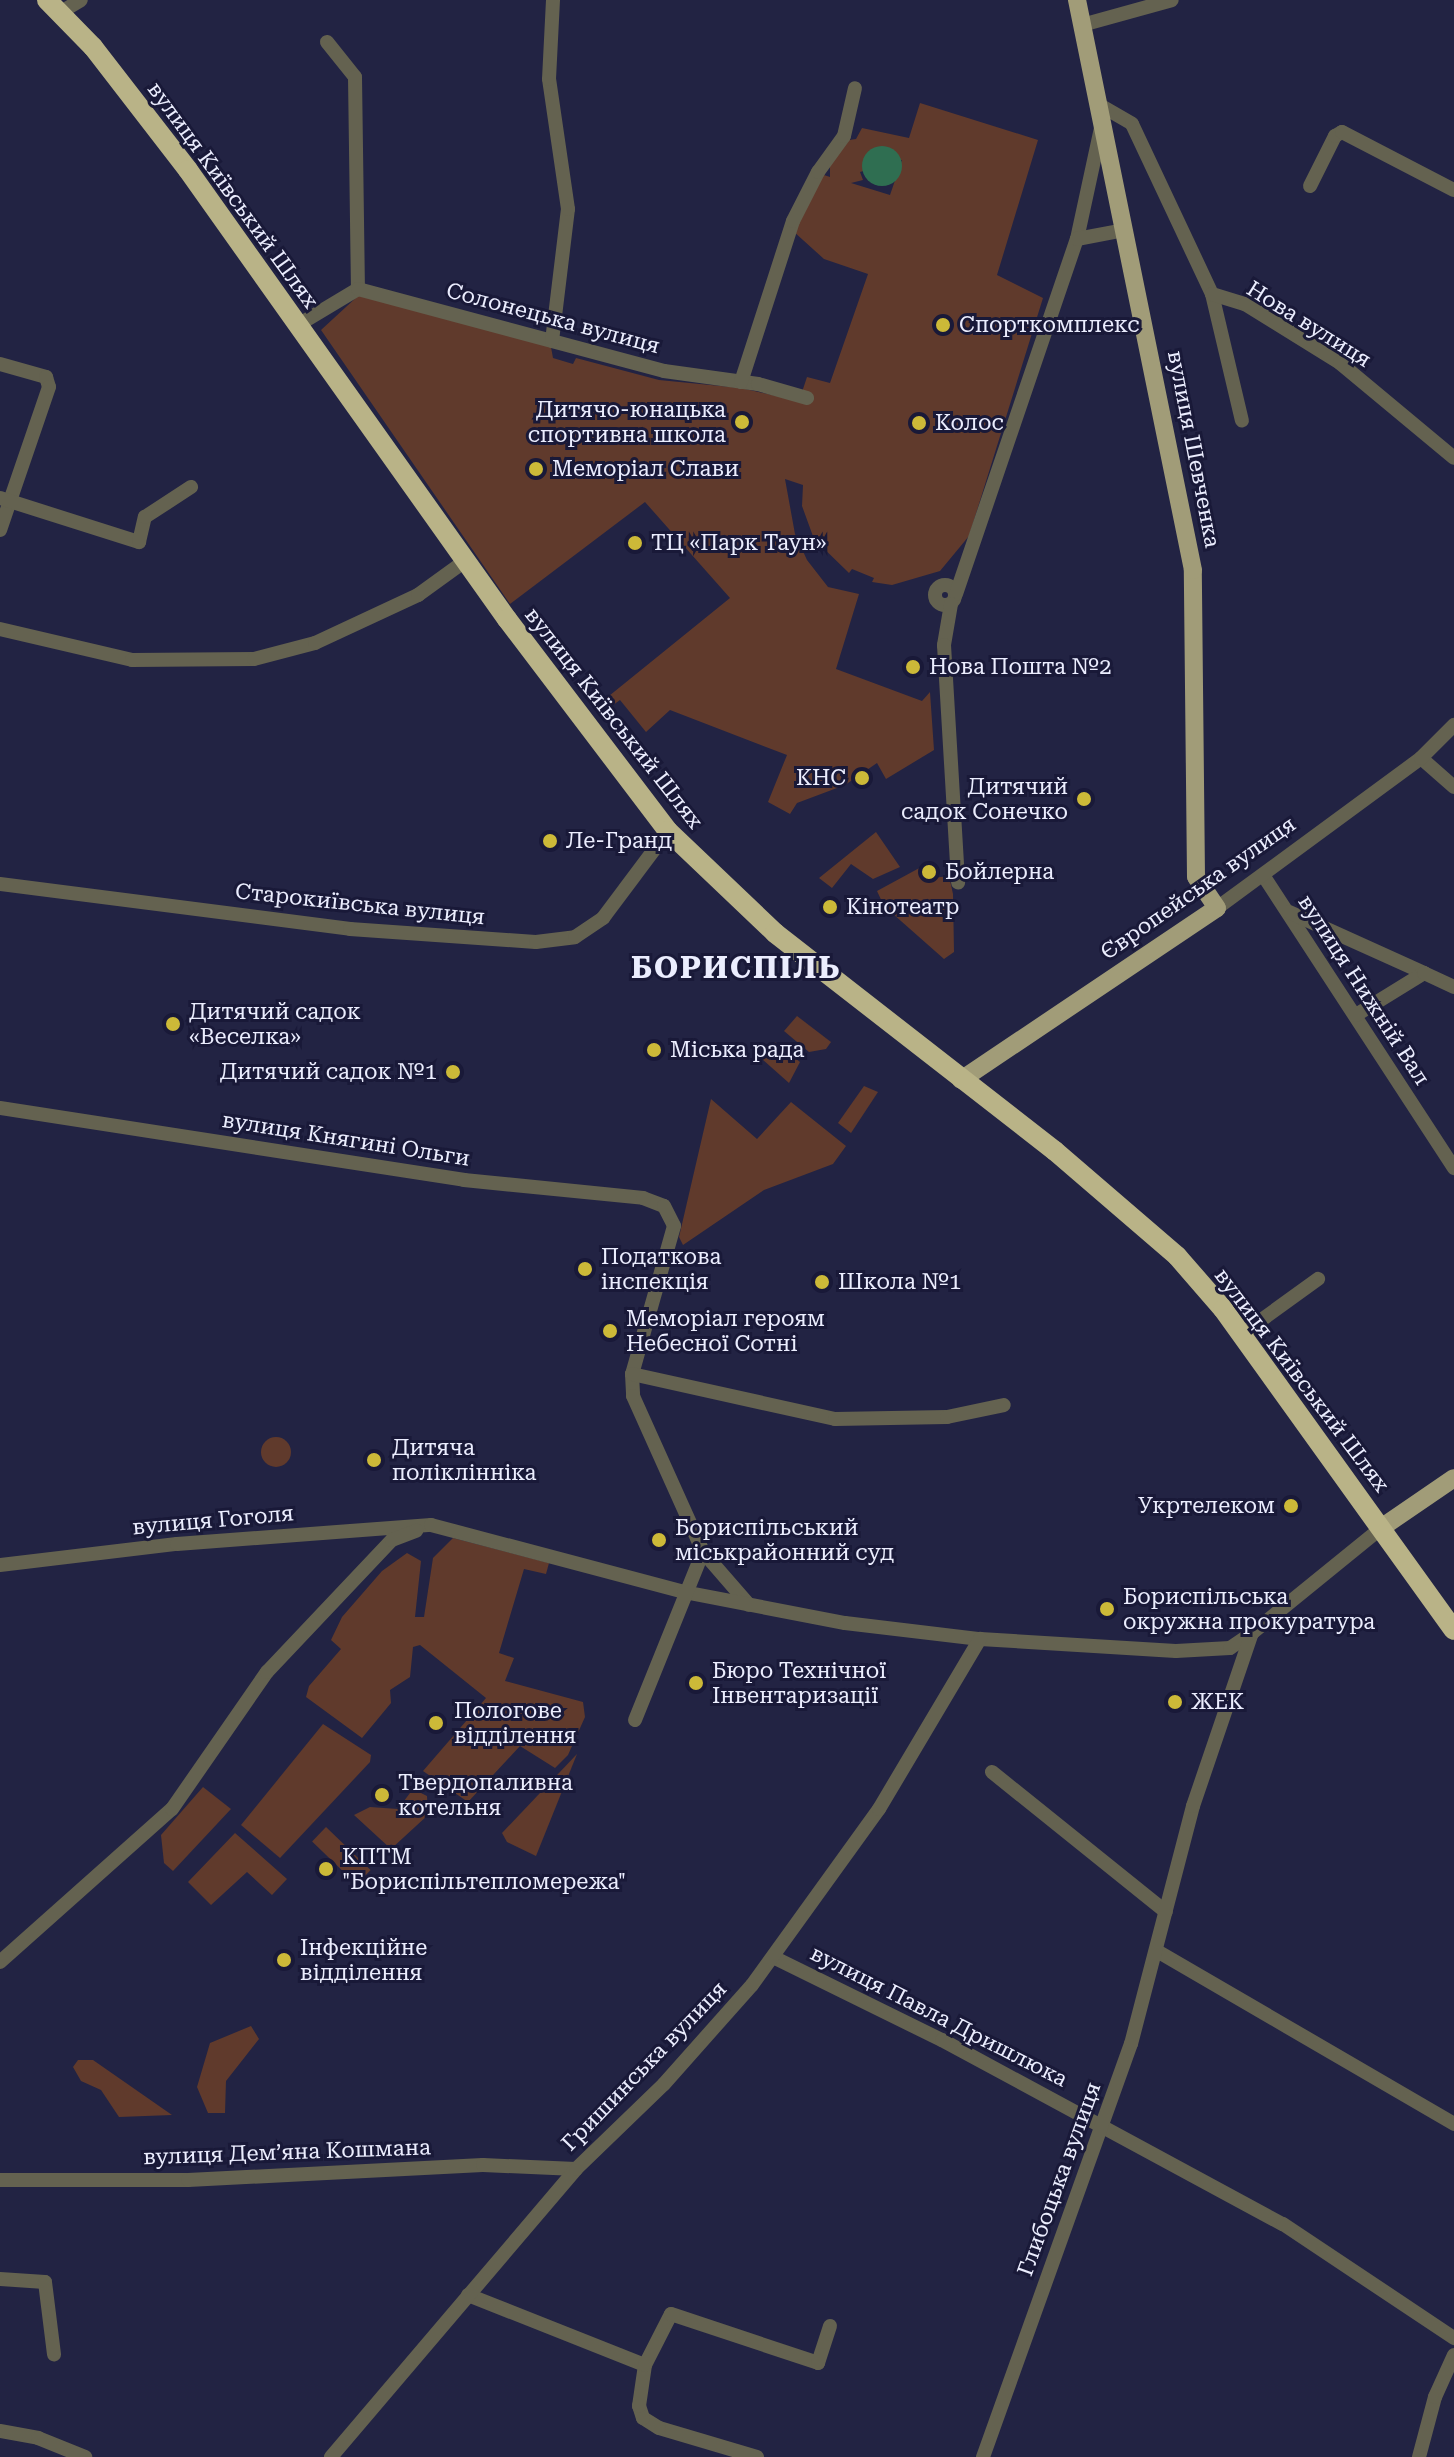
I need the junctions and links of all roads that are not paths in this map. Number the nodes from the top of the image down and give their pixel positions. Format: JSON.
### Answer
{"nodes":[{"id":1,"x":80,"y":0,"type":"edge"},
{"id":2,"x":553,"y":0,"type":"edge"},
{"id":3,"x":1077,"y":0,"type":"edge"},
{"id":4,"x":1172,"y":0,"type":"edge"},
{"id":5,"x":54,"y":6,"type":"edge"},
{"id":6,"x":1082,"y":25,"type":"junction"},
{"id":7,"x":327,"y":42,"type":"dead end"},
{"id":8,"x":855,"y":88,"type":"dead end"},
{"id":9,"x":1098,"y":104,"type":"junction"},
{"id":10,"x":1102,"y":124,"type":"junction"},
{"id":11,"x":1310,"y":186,"type":"dead end"},
{"id":12,"x":1454,"y":190,"type":"edge"},
{"id":13,"x":1125,"y":230,"type":"junction"},
{"id":14,"x":1077,"y":239,"type":"junction"},
{"id":15,"x":358,"y":289,"type":"junction"},
{"id":16,"x":1212,"y":294,"type":"junction"},
{"id":17,"x":298,"y":325,"type":"junction"},
{"id":18,"x":552,"y":341,"type":"junction"},
{"id":19,"x":0,"y":364,"type":"edge"},
{"id":20,"x":741,"y":382,"type":"junction"},
{"id":21,"x":807,"y":398,"type":"dead end"},
{"id":22,"x":1242,"y":421,"type":"dead end"},
{"id":23,"x":1454,"y":458,"type":"edge"},
{"id":24,"x":191,"y":487,"type":"dead end"},
{"id":25,"x":6,"y":499,"type":"edge"},
{"id":26,"x":0,"y":530,"type":"edge"},
{"id":27,"x":465,"y":561,"type":"junction"},
{"id":28,"x":965,"y":561,"type":"junction"},
{"id":29,"x":949,"y":601,"type":"junction"},
{"id":30,"x":0,"y":629,"type":"edge"},
{"id":31,"x":1454,"y":725,"type":"edge"},
{"id":32,"x":1421,"y":758,"type":"junction"},
{"id":33,"x":1454,"y":787,"type":"edge"},
{"id":34,"x":668,"y":831,"type":"junction"},
{"id":35,"x":1263,"y":875,"type":"junction"},
{"id":36,"x":958,"y":883,"type":"dead end"},
{"id":37,"x":0,"y":884,"type":"edge"},
{"id":38,"x":1217,"y":908,"type":"junction"},
{"id":39,"x":1286,"y":910,"type":"junction"},
{"id":40,"x":1424,"y":973,"type":"junction"},
{"id":41,"x":1454,"y":987,"type":"edge"},
{"id":42,"x":1356,"y":1015,"type":"junction"},
{"id":43,"x":961,"y":1080,"type":"junction"},
{"id":44,"x":0,"y":1108,"type":"edge"},
{"id":45,"x":1454,"y":1168,"type":"edge"},
{"id":46,"x":1318,"y":1279,"type":"dead end"},
{"id":47,"x":1242,"y":1334,"type":"junction"},
{"id":48,"x":632,"y":1374,"type":"junction"},
{"id":49,"x":1004,"y":1405,"type":"dead end"},
{"id":50,"x":1454,"y":1478,"type":"edge"},
{"id":51,"x":431,"y":1525,"type":"junction"},
{"id":52,"x":1381,"y":1528,"type":"junction"},
{"id":53,"x":703,"y":1552,"type":"junction"},
{"id":54,"x":0,"y":1565,"type":"edge"},
{"id":55,"x":684,"y":1592,"type":"junction"},
{"id":56,"x":750,"y":1606,"type":"junction"},
{"id":57,"x":1454,"y":1630,"type":"edge"},
{"id":58,"x":1252,"y":1633,"type":"junction"},
{"id":59,"x":980,"y":1639,"type":"junction"},
{"id":60,"x":635,"y":1720,"type":"dead end"},
{"id":61,"x":992,"y":1772,"type":"dead end"},
{"id":62,"x":1166,"y":1912,"type":"junction"},
{"id":63,"x":1157,"y":1951,"type":"junction"},
{"id":64,"x":773,"y":1957,"type":"junction"},
{"id":65,"x":0,"y":1962,"type":"edge"},
{"id":66,"x":1454,"y":2124,"type":"edge"},
{"id":67,"x":1104,"y":2125,"type":"junction"},
{"id":68,"x":576,"y":2169,"type":"junction"},
{"id":69,"x":0,"y":2180,"type":"edge"},
{"id":70,"x":0,"y":2279,"type":"edge"},
{"id":71,"x":468,"y":2295,"type":"junction"},
{"id":72,"x":830,"y":2326,"type":"dead end"},
{"id":73,"x":1454,"y":2338,"type":"edge"},
{"id":74,"x":54,"y":2354,"type":"dead end"},
{"id":75,"x":1454,"y":2355,"type":"edge"},
{"id":76,"x":645,"y":2365,"type":"junction"},
{"id":77,"x":0,"y":2431,"type":"edge"},
{"id":78,"x":85,"y":2457,"type":"edge"},
{"id":79,"x":331,"y":2457,"type":"edge"},
{"id":80,"x":757,"y":2457,"type":"edge"},
{"id":81,"x":983,"y":2457,"type":"edge"},
{"id":82,"x":1419,"y":2457,"type":"edge"}],
"edges":[{"from":1,"to":5,"type":"street"},
{"from":2,"to":18,"type":"street"},
{"from":3,"to":6,"type":"main road","name":"вулиця Шевченка"},
{"from":4,"to":6,"type":"street"},
{"from":5,"to":17,"type":"highway","name":"вулиця Київський Шлях"},
{"from":6,"to":9,"type":"main road","name":"вулиця Шевченка"},
{"from":7,"to":15,"type":"street"},
{"from":8,"to":20,"type":"street"},
{"from":9,"to":10,"type":"main road","name":"вулиця Шевченка"},
{"from":9,"to":16,"type":"street"},
{"from":10,"to":13,"type":"main road","name":"вулиця Шевченка"},
{"from":10,"to":14,"type":"street"},
{"from":11,"to":12,"type":"street"},
{"from":13,"to":14,"type":"street"},
{"from":13,"to":38,"type":"main road","name":"вулиця Шевченка"},
{"from":14,"to":28,"type":"street"},
{"from":15,"to":17,"type":"street"},
{"from":15,"to":18,"type":"street","name":"Солонецька вулиця"},
{"from":16,"to":22,"type":"street"},
{"from":16,"to":23,"type":"street","name":"Нова вулиця"},
{"from":17,"to":27,"type":"highway","name":"вулиця Київський Шлях"},
{"from":18,"to":20,"type":"street","name":"Солонецька вулиця"},
{"from":19,"to":25,"type":"street"},
{"from":20,"to":21,"type":"street","name":"Солонецька вулиця"},
{"from":24,"to":25,"type":"street"},
{"from":25,"to":26,"type":"street"},
{"from":27,"to":30,"type":"street"},
{"from":27,"to":34,"type":"highway","name":"вулиця Київський Шлях"},
{"from":28,"to":29,"type":"street"},
{"from":28,"to":29,"type":"street"},
{"from":29,"to":36,"type":"street"},
{"from":31,"to":32,"type":"street","name":"Європейська вулиця"},
{"from":32,"to":33,"type":"street"},
{"from":32,"to":35,"type":"street","name":"Європейська вулиця"},
{"from":34,"to":37,"type":"street","name":"Старокиївська вулиця"},
{"from":34,"to":43,"type":"highway","name":"вулиця Київський Шлях"},
{"from":35,"to":38,"type":"street","name":"Європейська вулиця"},
{"from":35,"to":39,"type":"street","name":"вулиця Нижній Вал"},
{"from":38,"to":43,"type":"main road","name":"Європейська вулиця"},
{"from":39,"to":40,"type":"street"},
{"from":39,"to":42,"type":"street","name":"вулиця Нижній Вал"},
{"from":40,"to":41,"type":"street"},
{"from":40,"to":42,"type":"street"},
{"from":42,"to":45,"type":"street","name":"вулиця Нижній Вал"},
{"from":43,"to":47,"type":"highway","name":"вулиця Київський Шлях"},
{"from":44,"to":48,"type":"street","name":"вулиця Княгині Ольги"},
{"from":46,"to":47,"type":"street"},
{"from":47,"to":52,"type":"highway","name":"вулиця Київський Шлях"},
{"from":48,"to":49,"type":"street"},
{"from":48,"to":53,"type":"street"},
{"from":50,"to":52,"type":"main road"},
{"from":51,"to":54,"type":"street","name":"вулиця Гоголя"},
{"from":51,"to":55,"type":"street","name":"вулиця Гоголя"},
{"from":51,"to":65,"type":"street"},
{"from":52,"to":57,"type":"highway","name":"вулиця Київський Шлях"},
{"from":52,"to":58,"type":"street"},
{"from":53,"to":55,"type":"street"},
{"from":53,"to":56,"type":"street"},
{"from":55,"to":56,"type":"street","name":"вулиця Гоголя"},
{"from":55,"to":60,"type":"street"},
{"from":56,"to":59,"type":"street","name":"вулиця Гоголя"},
{"from":58,"to":59,"type":"street","name":"вулиця Гоголя"},
{"from":58,"to":62,"type":"street","name":"Глибоцька вулиця"},
{"from":59,"to":64,"type":"street","name":"Гришинська вулиця"},
{"from":61,"to":62,"type":"street"},
{"from":62,"to":63,"type":"street","name":"Глибоцька вулиця"},
{"from":63,"to":66,"type":"street"},
{"from":63,"to":67,"type":"street","name":"Глибоцька вулиця"},
{"from":64,"to":67,"type":"street","name":"вулиця Павла Дришлюка"},
{"from":64,"to":68,"type":"street","name":"Гришинська вулиця"},
{"from":67,"to":73,"type":"street","name":"вулиця Павла Дришлюка"},
{"from":67,"to":81,"type":"street","name":"Глибоцька вулиця"},
{"from":68,"to":69,"type":"street","name":"вулиця Демʼяна Кошмана"},
{"from":68,"to":71,"type":"street","name":"Гришинська вулиця"},
{"from":70,"to":74,"type":"street"},
{"from":71,"to":76,"type":"street"},
{"from":71,"to":79,"type":"street","name":"Гришинська вулиця"},
{"from":72,"to":76,"type":"street"},
{"from":75,"to":82,"type":"street"},
{"from":76,"to":80,"type":"street"},
{"from":77,"to":78,"type":"street"}]}
